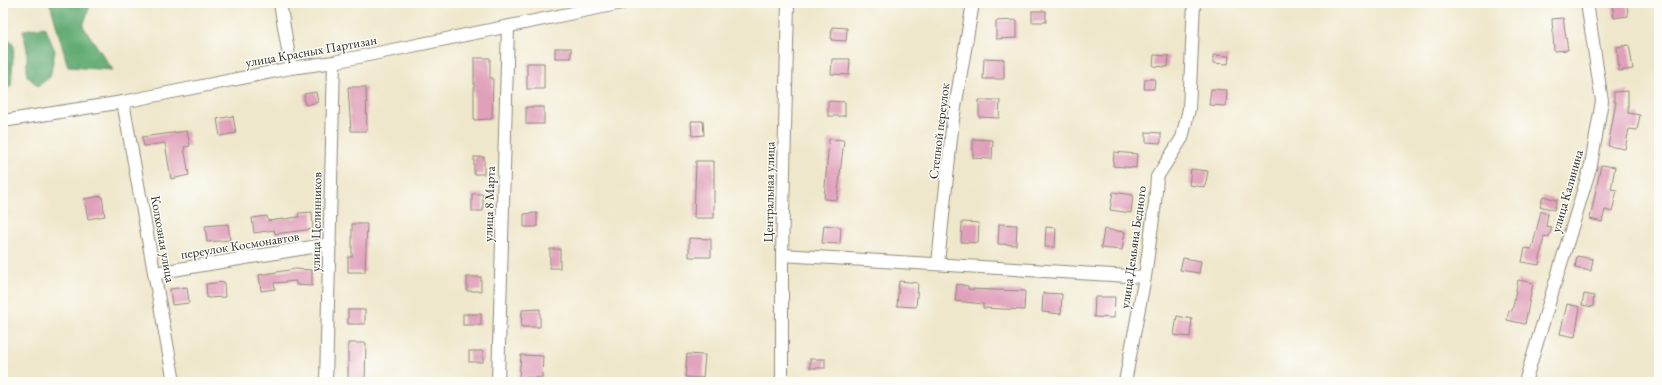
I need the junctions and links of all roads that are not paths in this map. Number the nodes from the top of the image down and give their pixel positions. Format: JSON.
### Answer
{"nodes":[{"id":1,"x":280,"y":3,"type":"edge"},
{"id":2,"x":622,"y":3,"type":"edge"},
{"id":3,"x":788,"y":3,"type":"edge"},
{"id":4,"x":973,"y":3,"type":"edge"},
{"id":5,"x":1194,"y":3,"type":"edge"},
{"id":6,"x":1587,"y":3,"type":"edge"},
{"id":7,"x":508,"y":27,"type":"junction"},
{"id":8,"x":334,"y":62,"type":"junction"},
{"id":9,"x":291,"y":68,"type":"junction"},
{"id":10,"x":123,"y":102,"type":"junction"},
{"id":11,"x":3,"y":121,"type":"edge"},
{"id":12,"x":330,"y":244,"type":"junction"},
{"id":13,"x":782,"y":255,"type":"junction"},
{"id":14,"x":938,"y":263,"type":"junction"},
{"id":15,"x":155,"y":273,"type":"junction"},
{"id":16,"x":1145,"y":277,"type":"junction"},
{"id":17,"x":174,"y":382,"type":"edge"},
{"id":18,"x":326,"y":382,"type":"edge"},
{"id":19,"x":498,"y":382,"type":"edge"},
{"id":20,"x":782,"y":382,"type":"edge"},
{"id":21,"x":1126,"y":382,"type":"edge"},
{"id":22,"x":1525,"y":382,"type":"edge"}],
"edges":[{"from":1,"to":9,"type":"street"},
{"from":2,"to":7,"type":"street","name":"улица Красных Партизан"},
{"from":3,"to":13,"type":"street","name":"Центральная улица"},
{"from":4,"to":14,"type":"street","name":"Степной переулок"},
{"from":5,"to":16,"type":"street","name":"улица Демьяна Бедного"},
{"from":6,"to":22,"type":"street","name":"улица Калинина"},
{"from":7,"to":8,"type":"street","name":"улица Красных Партизан"},
{"from":7,"to":19,"type":"street","name":"улица 8 Марта"},
{"from":8,"to":9,"type":"street","name":"улица Красных Партизан"},
{"from":8,"to":12,"type":"street","name":"улица Целинников"},
{"from":9,"to":10,"type":"street","name":"улица Красных Партизан"},
{"from":10,"to":11,"type":"street","name":"улица Красных Партизан"},
{"from":10,"to":15,"type":"street","name":"Колхозная улица"},
{"from":12,"to":15,"type":"street","name":"переулок Космонавтов"},
{"from":12,"to":18,"type":"street","name":"улица Целинников"},
{"from":13,"to":14,"type":"street"},
{"from":13,"to":20,"type":"street","name":"Центральная улица"},
{"from":14,"to":16,"type":"street"},
{"from":15,"to":17,"type":"street","name":"Колхозная улица"},
{"from":16,"to":21,"type":"street","name":"улица Демьяна Бедного"}]}
